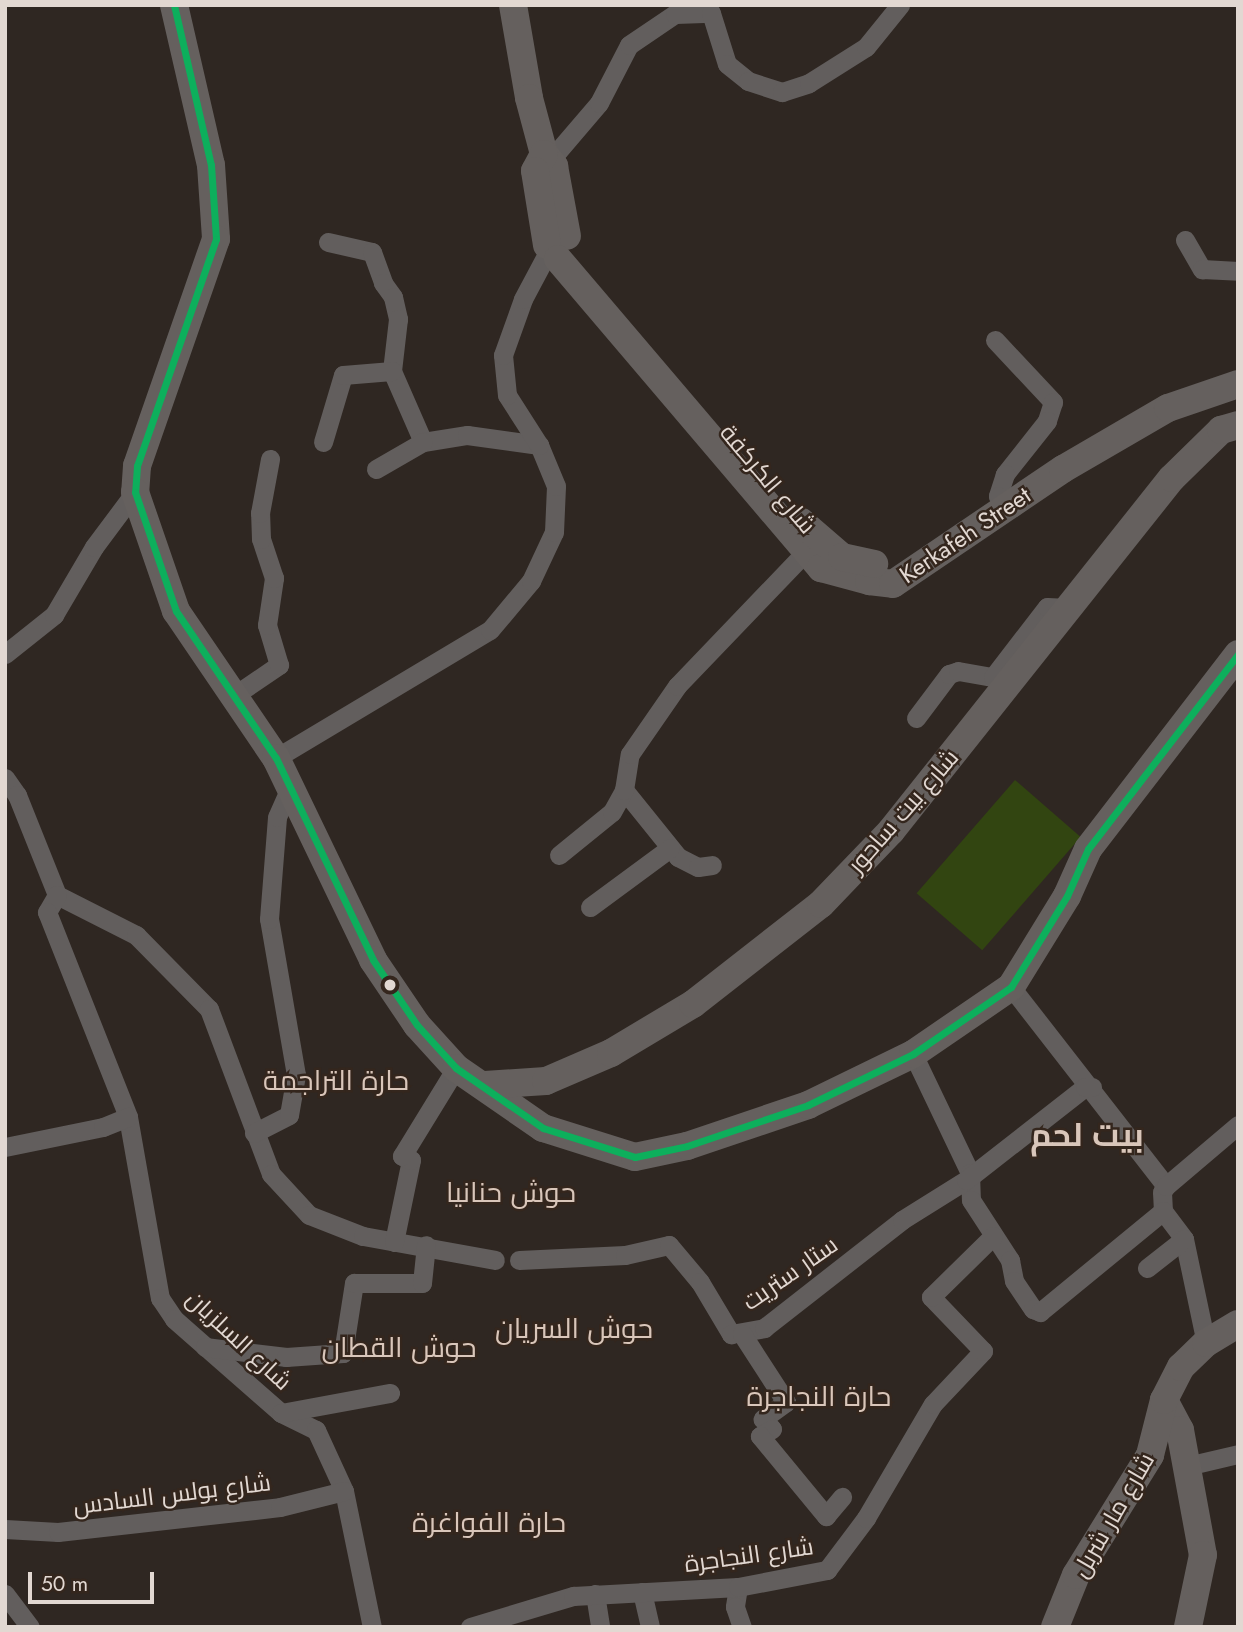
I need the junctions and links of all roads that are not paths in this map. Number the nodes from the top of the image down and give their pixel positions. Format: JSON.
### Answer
{"nodes":[{"id":1,"x":174,"y":5,"type":"edge"},
{"id":2,"x":513,"y":5,"type":"edge"},
{"id":3,"x":900,"y":5,"type":"edge"},
{"id":4,"x":544,"y":154,"type":"junction"},
{"id":5,"x":1185,"y":240,"type":"dead end"},
{"id":6,"x":328,"y":242,"type":"dead end"},
{"id":7,"x":559,"y":247,"type":"junction"},
{"id":8,"x":1238,"y":271,"type":"edge"},
{"id":9,"x":995,"y":340,"type":"dead end"},
{"id":10,"x":391,"y":371,"type":"junction"},
{"id":11,"x":1238,"y":372,"type":"edge"},
{"id":12,"x":1238,"y":384,"type":"edge"},
{"id":13,"x":1238,"y":425,"type":"edge"},
{"id":14,"x":323,"y":442,"type":"dead end"},
{"id":15,"x":423,"y":442,"type":"junction"},
{"id":16,"x":538,"y":445,"type":"junction"},
{"id":17,"x":270,"y":459,"type":"dead end"},
{"id":18,"x":376,"y":469,"type":"dead end"},
{"id":19,"x":135,"y":492,"type":"junction"},
{"id":20,"x":1001,"y":503,"type":"junction"},
{"id":21,"x":780,"y":522,"type":"junction"},
{"id":22,"x":815,"y":552,"type":"junction"},
{"id":23,"x":768,"y":590,"type":"junction"},
{"id":24,"x":1068,"y":608,"type":"junction"},
{"id":25,"x":5,"y":654,"type":"edge"},
{"id":26,"x":1238,"y":654,"type":"edge"},
{"id":27,"x":232,"y":697,"type":"junction"},
{"id":28,"x":916,"y":718,"type":"dead end"},
{"id":29,"x":276,"y":758,"type":"junction"},
{"id":30,"x":5,"y":778,"type":"edge"},
{"id":31,"x":291,"y":786,"type":"junction"},
{"id":32,"x":624,"y":790,"type":"junction"},
{"id":33,"x":670,"y":848,"type":"junction"},
{"id":34,"x":559,"y":855,"type":"dead end"},
{"id":35,"x":712,"y":865,"type":"dead end"},
{"id":36,"x":57,"y":895,"type":"junction"},
{"id":37,"x":590,"y":907,"type":"dead end"},
{"id":38,"x":1011,"y":987,"type":"junction"},
{"id":39,"x":913,"y":1054,"type":"junction"},
{"id":40,"x":456,"y":1068,"type":"junction"},
{"id":41,"x":485,"y":1085,"type":"junction"},
{"id":42,"x":1092,"y":1087,"type":"junction"},
{"id":43,"x":128,"y":1117,"type":"junction"},
{"id":44,"x":1238,"y":1125,"type":"edge"},
{"id":45,"x":254,"y":1133,"type":"junction"},
{"id":46,"x":5,"y":1147,"type":"edge"},
{"id":47,"x":970,"y":1173,"type":"junction"},
{"id":48,"x":1166,"y":1186,"type":"junction"},
{"id":49,"x":1163,"y":1211,"type":"junction"},
{"id":50,"x":993,"y":1236,"type":"junction"},
{"id":51,"x":1184,"y":1239,"type":"junction"},
{"id":52,"x":394,"y":1242,"type":"junction"},
{"id":53,"x":426,"y":1245,"type":"junction"},
{"id":54,"x":495,"y":1259,"type":"dead end"},
{"id":55,"x":519,"y":1260,"type":"dead end"},
{"id":56,"x":1147,"y":1268,"type":"dead end"},
{"id":57,"x":1238,"y":1324,"type":"edge"},
{"id":58,"x":737,"y":1334,"type":"junction"},
{"id":59,"x":1206,"y":1343,"type":"junction"},
{"id":60,"x":205,"y":1347,"type":"junction"},
{"id":61,"x":390,"y":1393,"type":"dead end"},
{"id":62,"x":1164,"y":1400,"type":"junction"},
{"id":63,"x":281,"y":1413,"type":"junction"},
{"id":64,"x":1238,"y":1454,"type":"edge"},
{"id":65,"x":1187,"y":1466,"type":"junction"},
{"id":66,"x":344,"y":1491,"type":"junction"},
{"id":67,"x":842,"y":1497,"type":"dead end"},
{"id":68,"x":5,"y":1529,"type":"edge"},
{"id":69,"x":738,"y":1587,"type":"junction"},
{"id":70,"x":642,"y":1592,"type":"junction"},
{"id":71,"x":5,"y":1594,"type":"edge"},
{"id":72,"x":595,"y":1594,"type":"junction"},
{"id":73,"x":30,"y":1627,"type":"edge"},
{"id":74,"x":372,"y":1627,"type":"edge"},
{"id":75,"x":470,"y":1627,"type":"edge"},
{"id":76,"x":600,"y":1627,"type":"edge"},
{"id":77,"x":650,"y":1627,"type":"edge"},
{"id":78,"x":742,"y":1627,"type":"edge"},
{"id":79,"x":1055,"y":1627,"type":"edge"},
{"id":80,"x":1188,"y":1627,"type":"edge"}],
"edges":[{"from":1,"to":19,"type":"street"},
{"from":2,"to":4,"type":"street"},
{"from":3,"to":4,"type":"street"},
{"from":4,"to":7,"type":"street"},
{"from":5,"to":8,"type":"street"},
{"from":6,"to":10,"type":"street"},
{"from":7,"to":16,"type":"street"},
{"from":7,"to":21,"type":"street"},
{"from":7,"to":22,"type":"street","name":"شارع الكركفة"},
{"from":9,"to":20,"type":"street"},
{"from":10,"to":14,"type":"street"},
{"from":10,"to":15,"type":"street"},
{"from":11,"to":20,"type":"street","name":"شارع الكركفة"},
{"from":12,"to":20,"type":"street","name":"Kerkafeh Street"},
{"from":13,"to":24,"type":"street","name":"شارع بيت ساحور"},
{"from":15,"to":16,"type":"street"},
{"from":15,"to":18,"type":"street"},
{"from":16,"to":29,"type":"street"},
{"from":17,"to":27,"type":"street"},
{"from":19,"to":25,"type":"street"},
{"from":19,"to":27,"type":"street"},
{"from":20,"to":22,"type":"street","name":"شارع الكركفة"},
{"from":21,"to":22,"type":"street"},
{"from":21,"to":23,"type":"street"},
{"from":22,"to":23,"type":"street"},
{"from":23,"to":32,"type":"street"},
{"from":24,"to":28,"type":"street"},
{"from":24,"to":41,"type":"street","name":"شارع بيت ساحور"},
{"from":26,"to":38,"type":"street"},
{"from":27,"to":29,"type":"street"},
{"from":29,"to":31,"type":"street"},
{"from":30,"to":36,"type":"street"},
{"from":31,"to":40,"type":"street"},
{"from":31,"to":45,"type":"street"},
{"from":32,"to":33,"type":"street"},
{"from":32,"to":34,"type":"street"},
{"from":33,"to":35,"type":"street"},
{"from":33,"to":37,"type":"street"},
{"from":36,"to":43,"type":"street","name":"شارع السلزيان"},
{"from":36,"to":45,"type":"street"},
{"from":38,"to":39,"type":"street"},
{"from":38,"to":42,"type":"street"},
{"from":39,"to":41,"type":"street"},
{"from":39,"to":47,"type":"street"},
{"from":40,"to":41,"type":"street"},
{"from":40,"to":52,"type":"street"},
{"from":42,"to":47,"type":"street"},
{"from":42,"to":48,"type":"street"},
{"from":43,"to":46,"type":"street"},
{"from":43,"to":60,"type":"street","name":"شارع السلزيان"},
{"from":44,"to":48,"type":"street"},
{"from":45,"to":52,"type":"street"},
{"from":47,"to":50,"type":"street"},
{"from":47,"to":58,"type":"street","name":"ستار ستريت"},
{"from":48,"to":49,"type":"street"},
{"from":49,"to":50,"type":"street"},
{"from":49,"to":51,"type":"street"},
{"from":50,"to":69,"type":"street","name":"شارع النجاجرة"},
{"from":51,"to":56,"type":"street"},
{"from":51,"to":59,"type":"street"},
{"from":52,"to":53,"type":"street"},
{"from":53,"to":54,"type":"street"},
{"from":53,"to":60,"type":"street"},
{"from":55,"to":58,"type":"street"},
{"from":57,"to":59,"type":"street","name":"شارع مار شربل"},
{"from":58,"to":67,"type":"street"},
{"from":59,"to":62,"type":"street","name":"شارع مار شربل"},
{"from":60,"to":63,"type":"street","name":"شارع السلزيان"},
{"from":61,"to":63,"type":"street"},
{"from":62,"to":65,"type":"street"},
{"from":62,"to":79,"type":"street","name":"شارع مار شربل"},
{"from":63,"to":66,"type":"street","name":"شارع السلزيان"},
{"from":64,"to":65,"type":"street"},
{"from":65,"to":80,"type":"street"},
{"from":66,"to":68,"type":"street","name":"شارع بولس السادس"},
{"from":66,"to":74,"type":"street","name":"شارع السلزيان"},
{"from":69,"to":70,"type":"street","name":"شارع النجاجرة"},
{"from":69,"to":78,"type":"street"},
{"from":70,"to":72,"type":"street","name":"شارع النجاجرة"},
{"from":70,"to":77,"type":"street"},
{"from":71,"to":73,"type":"street"},
{"from":72,"to":75,"type":"street","name":"شارع النجاجرة"},
{"from":72,"to":76,"type":"street"}]}
